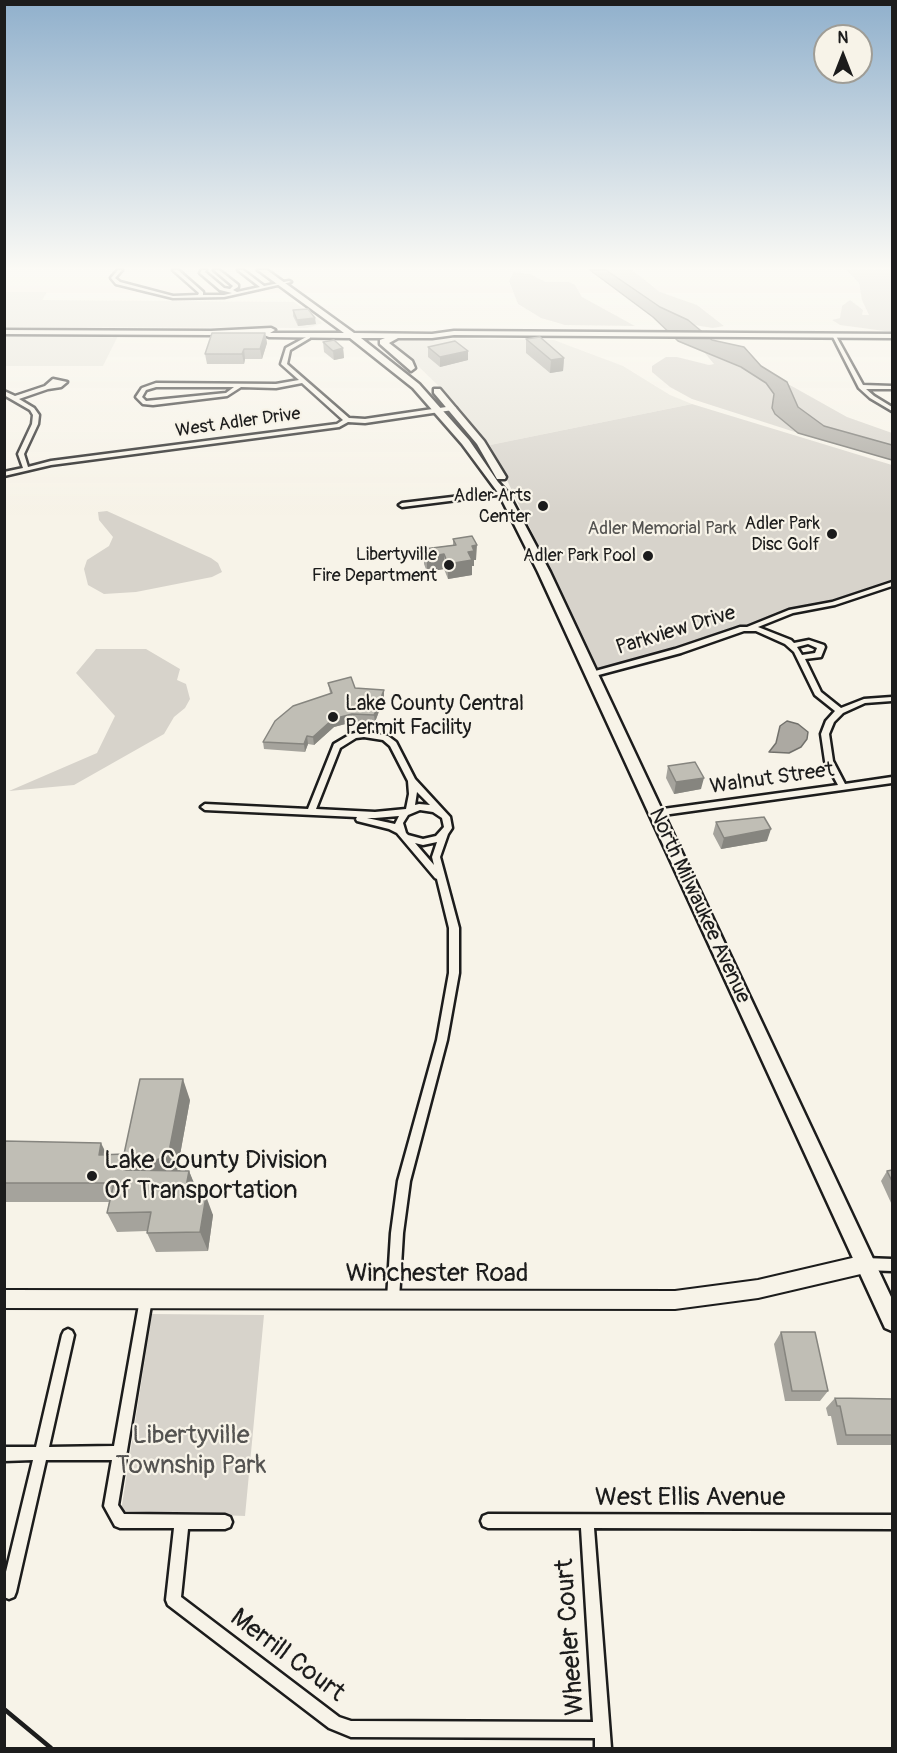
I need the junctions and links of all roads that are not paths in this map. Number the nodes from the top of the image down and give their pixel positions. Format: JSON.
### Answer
{"nodes":[{"id":1,"x":287,"y":352,"type":"edge"},
{"id":2,"x":375,"y":352,"type":"edge"},
{"id":3,"x":388,"y":352,"type":"edge"},
{"id":4,"x":395,"y":352,"type":"edge"},
{"id":5,"x":842,"y":352,"type":"edge"},
{"id":6,"x":411,"y":368,"type":"junction"},
{"id":7,"x":302,"y":381,"type":"junction"},
{"id":8,"x":239,"y":386,"type":"junction"},
{"id":9,"x":46,"y":387,"type":"dead end"},
{"id":10,"x":861,"y":387,"type":"junction"},
{"id":11,"x":892,"y":387,"type":"edge"},
{"id":12,"x":4,"y":392,"type":"edge"},
{"id":13,"x":15,"y":398,"type":"junction"},
{"id":14,"x":453,"y":408,"type":"junction"},
{"id":15,"x":892,"y":409,"type":"edge"},
{"id":16,"x":441,"y":410,"type":"junction"},
{"id":17,"x":347,"y":420,"type":"junction"},
{"id":18,"x":26,"y":468,"type":"junction"},
{"id":19,"x":4,"y":474,"type":"edge"},
{"id":20,"x":503,"y":493,"type":"junction"},
{"id":21,"x":402,"y":505,"type":"dead end"},
{"id":22,"x":892,"y":584,"type":"edge"},
{"id":23,"x":750,"y":628,"type":"junction"},
{"id":24,"x":792,"y":646,"type":"junction"},
{"id":25,"x":800,"y":657,"type":"junction"},
{"id":26,"x":591,"y":675,"type":"junction"},
{"id":27,"x":892,"y":699,"type":"edge"},
{"id":28,"x":840,"y":711,"type":"junction"},
{"id":29,"x":892,"y":780,"type":"edge"},
{"id":30,"x":412,"y":781,"type":"junction"},
{"id":31,"x":843,"y":787,"type":"junction"},
{"id":32,"x":205,"y":807,"type":"dead end"},
{"id":33,"x":311,"y":811,"type":"junction"},
{"id":34,"x":408,"y":811,"type":"junction"},
{"id":35,"x":441,"y":812,"type":"junction"},
{"id":36,"x":328,"y":813,"type":"junction"},
{"id":37,"x":656,"y":813,"type":"junction"},
{"id":38,"x":444,"y":834,"type":"junction"},
{"id":39,"x":404,"y":835,"type":"junction"},
{"id":40,"x":442,"y":880,"type":"junction"},
{"id":41,"x":866,"y":1264,"type":"junction"},
{"id":42,"x":892,"y":1265,"type":"edge"},
{"id":43,"x":4,"y":1299,"type":"edge"},
{"id":44,"x":146,"y":1299,"type":"junction"},
{"id":45,"x":393,"y":1299,"type":"junction"},
{"id":46,"x":892,"y":1321,"type":"edge"},
{"id":47,"x":68,"y":1335,"type":"dead end"},
{"id":48,"x":120,"y":1453,"type":"junction"},
{"id":49,"x":4,"y":1454,"type":"edge"},
{"id":50,"x":42,"y":1454,"type":"junction"},
{"id":51,"x":488,"y":1521,"type":"dead end"},
{"id":52,"x":587,"y":1521,"type":"junction"},
{"id":53,"x":182,"y":1522,"type":"junction"},
{"id":54,"x":225,"y":1522,"type":"dead end"},
{"id":55,"x":892,"y":1522,"type":"edge"},
{"id":56,"x":9,"y":1593,"type":"dead end"},
{"id":57,"x":602,"y":1730,"type":"junction"},
{"id":58,"x":603,"y":1749,"type":"edge"}],
"edges":[{"from":1,"to":7,"type":"street"},
{"from":2,"to":16,"type":"main road","name":"North Milwaukee Avenue"},
{"from":3,"to":6,"type":"main road","name":"North Milwaukee Avenue"},
{"from":4,"to":6,"type":"main road"},
{"from":5,"to":10,"type":"street"},
{"from":6,"to":14,"type":"main road","name":"North Milwaukee Avenue"},
{"from":7,"to":8,"type":"street"},
{"from":7,"to":17,"type":"street"},
{"from":8,"to":8,"type":"street"},
{"from":9,"to":13,"type":"street"},
{"from":10,"to":11,"type":"street"},
{"from":10,"to":15,"type":"street"},
{"from":12,"to":13,"type":"street"},
{"from":13,"to":18,"type":"street"},
{"from":14,"to":16,"type":"street","name":"West Adler Drive"},
{"from":14,"to":20,"type":"main road","name":"North Milwaukee Avenue"},
{"from":16,"to":17,"type":"street","name":"West Adler Drive"},
{"from":16,"to":20,"type":"main road","name":"North Milwaukee Avenue"},
{"from":17,"to":18,"type":"street","name":"West Adler Drive"},
{"from":18,"to":19,"type":"street","name":"West Adler Drive"},
{"from":20,"to":21,"type":"street"},
{"from":20,"to":26,"type":"main road","name":"North Milwaukee Avenue"},
{"from":22,"to":23,"type":"street"},
{"from":23,"to":24,"type":"street","name":"Parkview Drive"},
{"from":23,"to":26,"type":"street","name":"Parkview Drive"},
{"from":24,"to":25,"type":"street","name":"Parkview Drive"},
{"from":24,"to":25,"type":"street"},
{"from":25,"to":28,"type":"street","name":"Parkview Drive"},
{"from":26,"to":37,"type":"main road","name":"North Milwaukee Avenue"},
{"from":27,"to":28,"type":"street"},
{"from":28,"to":31,"type":"street"},
{"from":29,"to":31,"type":"street","name":"Walnut Street"},
{"from":30,"to":33,"type":"street"},
{"from":30,"to":34,"type":"street"},
{"from":30,"to":35,"type":"street"},
{"from":31,"to":37,"type":"street","name":"Walnut Street"},
{"from":32,"to":33,"type":"street"},
{"from":33,"to":36,"type":"street"},
{"from":34,"to":35,"type":"street"},
{"from":34,"to":36,"type":"street"},
{"from":34,"to":39,"type":"street"},
{"from":35,"to":38,"type":"street"},
{"from":36,"to":39,"type":"street"},
{"from":37,"to":41,"type":"main road","name":"North Milwaukee Avenue"},
{"from":38,"to":39,"type":"street"},
{"from":38,"to":40,"type":"street"},
{"from":39,"to":40,"type":"street"},
{"from":40,"to":45,"type":"street"},
{"from":41,"to":42,"type":"street"},
{"from":41,"to":45,"type":"main road","name":"Winchester Road"},
{"from":41,"to":46,"type":"main road","name":"North Milwaukee Avenue"},
{"from":43,"to":44,"type":"main road","name":"Winchester Road"},
{"from":44,"to":45,"type":"main road","name":"Winchester Road"},
{"from":44,"to":48,"type":"street"},
{"from":47,"to":50,"type":"street"},
{"from":48,"to":50,"type":"street"},
{"from":48,"to":53,"type":"street"},
{"from":49,"to":50,"type":"street"},
{"from":50,"to":56,"type":"street"},
{"from":51,"to":52,"type":"street","name":"West Ellis Avenue"},
{"from":52,"to":55,"type":"street","name":"West Ellis Avenue"},
{"from":52,"to":57,"type":"street","name":"Wheeler Court"},
{"from":53,"to":54,"type":"street"},
{"from":53,"to":57,"type":"street","name":"Merrill Court"},
{"from":57,"to":58,"type":"street","name":"Wheeler Court"}]}
